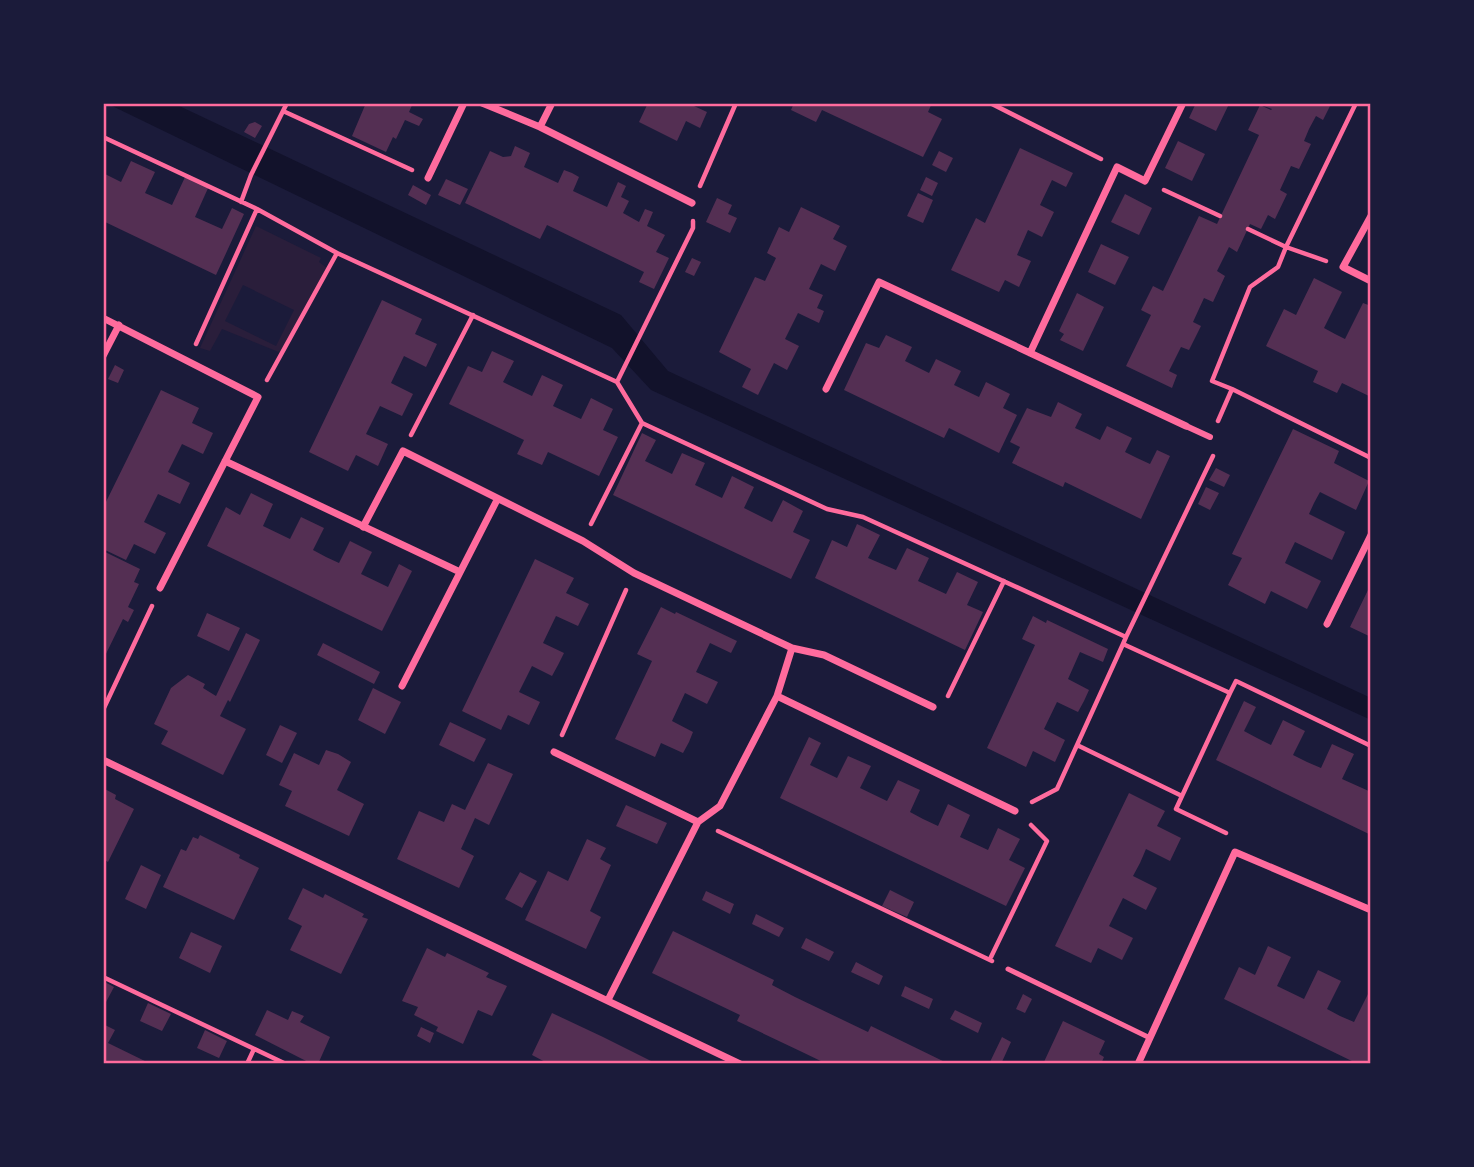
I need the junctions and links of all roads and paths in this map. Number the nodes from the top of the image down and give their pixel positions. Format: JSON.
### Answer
{"nodes":[{"id":1,"x":287,"y":103,"type":"edge"},
{"id":2,"x":464,"y":103,"type":"edge"},
{"id":3,"x":482,"y":103,"type":"edge"},
{"id":4,"x":552,"y":103,"type":"edge"},
{"id":5,"x":736,"y":103,"type":"edge"},
{"id":6,"x":990,"y":103,"type":"edge"},
{"id":7,"x":1183,"y":103,"type":"edge"},
{"id":8,"x":1356,"y":103,"type":"edge"},
{"id":9,"x":283,"y":111,"type":"junction"},
{"id":10,"x":540,"y":127,"type":"junction"},
{"id":11,"x":103,"y":138,"type":"edge"},
{"id":12,"x":1117,"y":167,"type":"junction"},
{"id":13,"x":428,"y":178,"type":"joint"},
{"id":14,"x":1144,"y":181,"type":"junction"},
{"id":15,"x":241,"y":202,"type":"junction"},
{"id":16,"x":692,"y":203,"type":"junction"},
{"id":17,"x":257,"y":209,"type":"junction"},
{"id":18,"x":1220,"y":216,"type":"dead end"},
{"id":19,"x":1371,"y":216,"type":"edge"},
{"id":20,"x":1248,"y":229,"type":"dead end"},
{"id":21,"x":1286,"y":247,"type":"junction"},
{"id":22,"x":337,"y":253,"type":"junction"},
{"id":23,"x":1343,"y":267,"type":"junction"},
{"id":24,"x":1371,"y":281,"type":"edge"},
{"id":25,"x":473,"y":315,"type":"junction"},
{"id":26,"x":103,"y":318,"type":"edge"},
{"id":27,"x":118,"y":325,"type":"junction"},
{"id":28,"x":1030,"y":353,"type":"junction"},
{"id":29,"x":103,"y":356,"type":"edge"},
{"id":30,"x":188,"y":360,"type":"junction"},
{"id":31,"x":617,"y":382,"type":"junction"},
{"id":32,"x":826,"y":389,"type":"dead end"},
{"id":33,"x":1233,"y":389,"type":"junction"},
{"id":34,"x":258,"y":397,"type":"junction"},
{"id":35,"x":642,"y":422,"type":"junction"},
{"id":36,"x":1186,"y":426,"type":"joint"},
{"id":37,"x":1210,"y":436,"type":"junction"},
{"id":38,"x":403,"y":451,"type":"junction"},
{"id":39,"x":1371,"y":458,"type":"edge"},
{"id":40,"x":225,"y":461,"type":"junction"},
{"id":41,"x":497,"y":500,"type":"junction"},
{"id":42,"x":363,"y":527,"type":"junction"},
{"id":43,"x":1371,"y":535,"type":"edge"},
{"id":44,"x":583,"y":541,"type":"junction"},
{"id":45,"x":460,"y":572,"type":"junction"},
{"id":46,"x":634,"y":573,"type":"junction"},
{"id":47,"x":1004,"y":581,"type":"junction"},
{"id":48,"x":160,"y":588,"type":"joint"},
{"id":49,"x":1327,"y":624,"type":"dead end"},
{"id":50,"x":1126,"y":636,"type":"junction"},
{"id":51,"x":1123,"y":644,"type":"junction"},
{"id":52,"x":793,"y":648,"type":"junction"},
{"id":53,"x":402,"y":686,"type":"dead end"},
{"id":54,"x":1230,"y":693,"type":"junction"},
{"id":55,"x":777,"y":696,"type":"junction"},
{"id":56,"x":933,"y":707,"type":"joint"},
{"id":57,"x":103,"y":710,"type":"edge"},
{"id":58,"x":1077,"y":744,"type":"junction"},
{"id":59,"x":1371,"y":746,"type":"edge"},
{"id":60,"x":554,"y":752,"type":"joint"},
{"id":61,"x":103,"y":760,"type":"edge"},
{"id":62,"x":1182,"y":796,"type":"junction"},
{"id":63,"x":1015,"y":811,"type":"junction"},
{"id":64,"x":698,"y":822,"type":"junction"},
{"id":65,"x":1235,"y":852,"type":"junction"},
{"id":66,"x":1371,"y":911,"type":"edge"},
{"id":67,"x":989,"y":960,"type":"junction"},
{"id":68,"x":1008,"y":969,"type":"joint"},
{"id":69,"x":103,"y":977,"type":"edge"},
{"id":70,"x":608,"y":1000,"type":"junction"},
{"id":71,"x":1150,"y":1038,"type":"junction"},
{"id":72,"x":254,"y":1049,"type":"junction"},
{"id":73,"x":247,"y":1064,"type":"edge"},
{"id":74,"x":286,"y":1064,"type":"edge"},
{"id":75,"x":740,"y":1064,"type":"edge"},
{"id":76,"x":1138,"y":1064,"type":"edge"}],
"edges":[{"from":1,"to":9,"type":"path"},
{"from":2,"to":13,"type":"street"},
{"from":3,"to":10,"type":"street"},
{"from":4,"to":10,"type":"street"},
{"from":5,"to":16,"type":"path"},
{"from":6,"to":12,"type":"path"},
{"from":7,"to":14,"type":"street"},
{"from":8,"to":21,"type":"path"},
{"from":9,"to":13,"type":"path"},
{"from":9,"to":15,"type":"path"},
{"from":10,"to":16,"type":"street"},
{"from":11,"to":15,"type":"path"},
{"from":12,"to":14,"type":"street"},
{"from":12,"to":28,"type":"street"},
{"from":14,"to":18,"type":"path"},
{"from":15,"to":17,"type":"path"},
{"from":16,"to":31,"type":"path"},
{"from":17,"to":22,"type":"path"},
{"from":17,"to":30,"type":"path"},
{"from":19,"to":23,"type":"street"},
{"from":20,"to":21,"type":"path"},
{"from":21,"to":23,"type":"path"},
{"from":21,"to":33,"type":"path"},
{"from":22,"to":25,"type":"path"},
{"from":22,"to":34,"type":"path"},
{"from":23,"to":24,"type":"street"},
{"from":25,"to":31,"type":"path"},
{"from":25,"to":38,"type":"path"},
{"from":26,"to":27,"type":"street"},
{"from":27,"to":29,"type":"street"},
{"from":27,"to":30,"type":"street"},
{"from":28,"to":32,"type":"street"},
{"from":28,"to":36,"type":"street"},
{"from":30,"to":34,"type":"street"},
{"from":31,"to":35,"type":"path"},
{"from":33,"to":37,"type":"path"},
{"from":33,"to":39,"type":"path"},
{"from":34,"to":40,"type":"street"},
{"from":35,"to":44,"type":"path"},
{"from":35,"to":47,"type":"path"},
{"from":36,"to":37,"type":"street"},
{"from":37,"to":50,"type":"path"},
{"from":38,"to":41,"type":"street"},
{"from":38,"to":42,"type":"street"},
{"from":40,"to":42,"type":"street"},
{"from":40,"to":48,"type":"street"},
{"from":41,"to":44,"type":"street"},
{"from":41,"to":45,"type":"street"},
{"from":42,"to":45,"type":"street"},
{"from":43,"to":49,"type":"street"},
{"from":44,"to":46,"type":"street"},
{"from":45,"to":53,"type":"street"},
{"from":46,"to":52,"type":"street"},
{"from":46,"to":60,"type":"path"},
{"from":47,"to":50,"type":"path"},
{"from":47,"to":56,"type":"path"},
{"from":48,"to":57,"type":"path"},
{"from":50,"to":51,"type":"path"},
{"from":51,"to":54,"type":"path"},
{"from":51,"to":58,"type":"path"},
{"from":52,"to":55,"type":"street"},
{"from":52,"to":56,"type":"street"},
{"from":54,"to":59,"type":"path"},
{"from":54,"to":62,"type":"path"},
{"from":55,"to":63,"type":"street"},
{"from":55,"to":64,"type":"street"},
{"from":58,"to":62,"type":"path"},
{"from":58,"to":63,"type":"path"},
{"from":60,"to":64,"type":"street"},
{"from":61,"to":70,"type":"street"},
{"from":62,"to":65,"type":"path"},
{"from":63,"to":67,"type":"path"},
{"from":64,"to":67,"type":"path"},
{"from":64,"to":70,"type":"street"},
{"from":65,"to":66,"type":"street"},
{"from":65,"to":71,"type":"street"},
{"from":67,"to":68,"type":"path"},
{"from":68,"to":71,"type":"lane"},
{"from":69,"to":72,"type":"path"},
{"from":70,"to":75,"type":"street"},
{"from":71,"to":76,"type":"street"},
{"from":72,"to":73,"type":"path"},
{"from":72,"to":74,"type":"path"}]}
